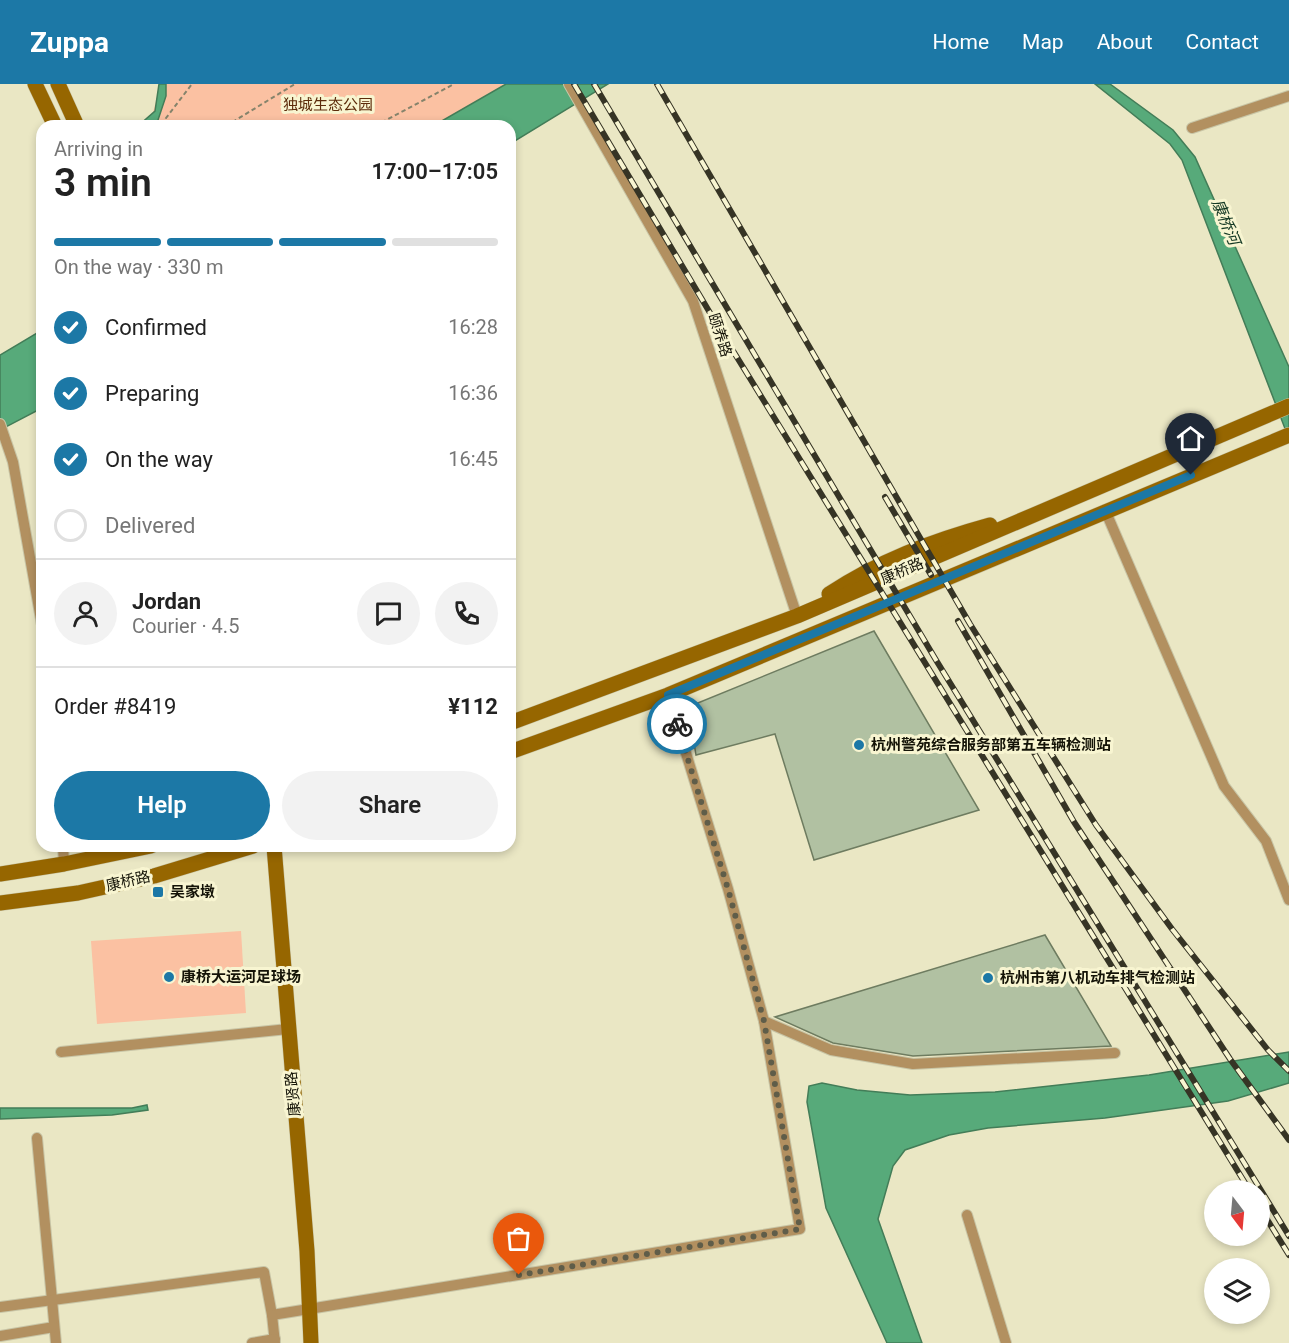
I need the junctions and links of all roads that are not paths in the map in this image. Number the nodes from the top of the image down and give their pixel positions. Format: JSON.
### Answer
{"nodes":[{"id":1,"x":35,"y":84,"type":"edge"},
{"id":2,"x":58,"y":84,"type":"edge"},
{"id":3,"x":569,"y":84,"type":"edge"},
{"id":4,"x":1289,"y":96,"type":"edge"},
{"id":5,"x":52,"y":120,"type":"edge"},
{"id":6,"x":74,"y":120,"type":"edge"},
{"id":7,"x":1192,"y":128,"type":"dead end"},
{"id":8,"x":1289,"y":406,"type":"edge"},
{"id":9,"x":0,"y":423,"type":"edge"},
{"id":10,"x":1284,"y":437,"type":"edge"},
{"id":11,"x":1105,"y":510,"type":"junction"},
{"id":12,"x":36,"y":586,"type":"edge"},
{"id":13,"x":798,"y":615,"type":"junction"},
{"id":14,"x":668,"y":695,"type":"junction"},
{"id":15,"x":516,"y":721,"type":"edge"},
{"id":16,"x":516,"y":750,"type":"edge"},
{"id":17,"x":63,"y":852,"type":"edge"},
{"id":18,"x":122,"y":852,"type":"edge"},
{"id":19,"x":233,"y":852,"type":"edge"},
{"id":20,"x":274,"y":852,"type":"edge"},
{"id":21,"x":64,"y":864,"type":"junction"},
{"id":22,"x":0,"y":873,"type":"edge"},
{"id":23,"x":1289,"y":900,"type":"edge"},
{"id":24,"x":0,"y":903,"type":"edge"},
{"id":25,"x":764,"y":1021,"type":"junction"},
{"id":26,"x":288,"y":1029,"type":"junction"},
{"id":27,"x":61,"y":1052,"type":"dead end"},
{"id":28,"x":1115,"y":1053,"type":"dead end"},
{"id":29,"x":37,"y":1137,"type":"dead end"},
{"id":30,"x":968,"y":1215,"type":"dead end"},
{"id":31,"x":51,"y":1300,"type":"junction"},
{"id":32,"x":0,"y":1306,"type":"edge"},
{"id":33,"x":309,"y":1309,"type":"junction"},
{"id":34,"x":272,"y":1315,"type":"junction"},
{"id":35,"x":54,"y":1327,"type":"junction"},
{"id":36,"x":0,"y":1336,"type":"edge"},
{"id":37,"x":275,"y":1341,"type":"edge"},
{"id":38,"x":56,"y":1343,"type":"edge"},
{"id":39,"x":252,"y":1343,"type":"edge"},
{"id":40,"x":311,"y":1343,"type":"edge"},
{"id":41,"x":1006,"y":1343,"type":"edge"}],
"edges":[{"from":1,"to":5,"type":"main road"},
{"from":2,"to":6,"type":"main road"},
{"from":3,"to":13,"type":"street","name":"颐养路"},
{"from":4,"to":7,"type":"street"},
{"from":8,"to":13,"type":"main road","name":"康桥路"},
{"from":9,"to":12,"type":"street"},
{"from":10,"to":11,"type":"main road","name":"康桥路"},
{"from":11,"to":14,"type":"main road","name":"康桥路"},
{"from":11,"to":23,"type":"street"},
{"from":13,"to":15,"type":"main road","name":"康桥路"},
{"from":14,"to":16,"type":"main road","name":"康桥路"},
{"from":14,"to":25,"type":"street"},
{"from":17,"to":21,"type":"street"},
{"from":18,"to":21,"type":"main road","name":"康桥路"},
{"from":19,"to":24,"type":"main road","name":"康桥路"},
{"from":20,"to":26,"type":"main road","name":"康贤路"},
{"from":21,"to":22,"type":"main road","name":"康桥路"},
{"from":25,"to":28,"type":"street"},
{"from":25,"to":33,"type":"street"},
{"from":26,"to":27,"type":"street"},
{"from":26,"to":33,"type":"main road","name":"康贤路"},
{"from":29,"to":31,"type":"street"},
{"from":30,"to":41,"type":"street"},
{"from":31,"to":32,"type":"street"},
{"from":31,"to":34,"type":"street"},
{"from":31,"to":35,"type":"street"},
{"from":33,"to":34,"type":"street"},
{"from":33,"to":40,"type":"main road","name":"康贤路"},
{"from":34,"to":37,"type":"street"},
{"from":35,"to":36,"type":"street"},
{"from":35,"to":38,"type":"street"},
{"from":37,"to":39,"type":"street"}]}
